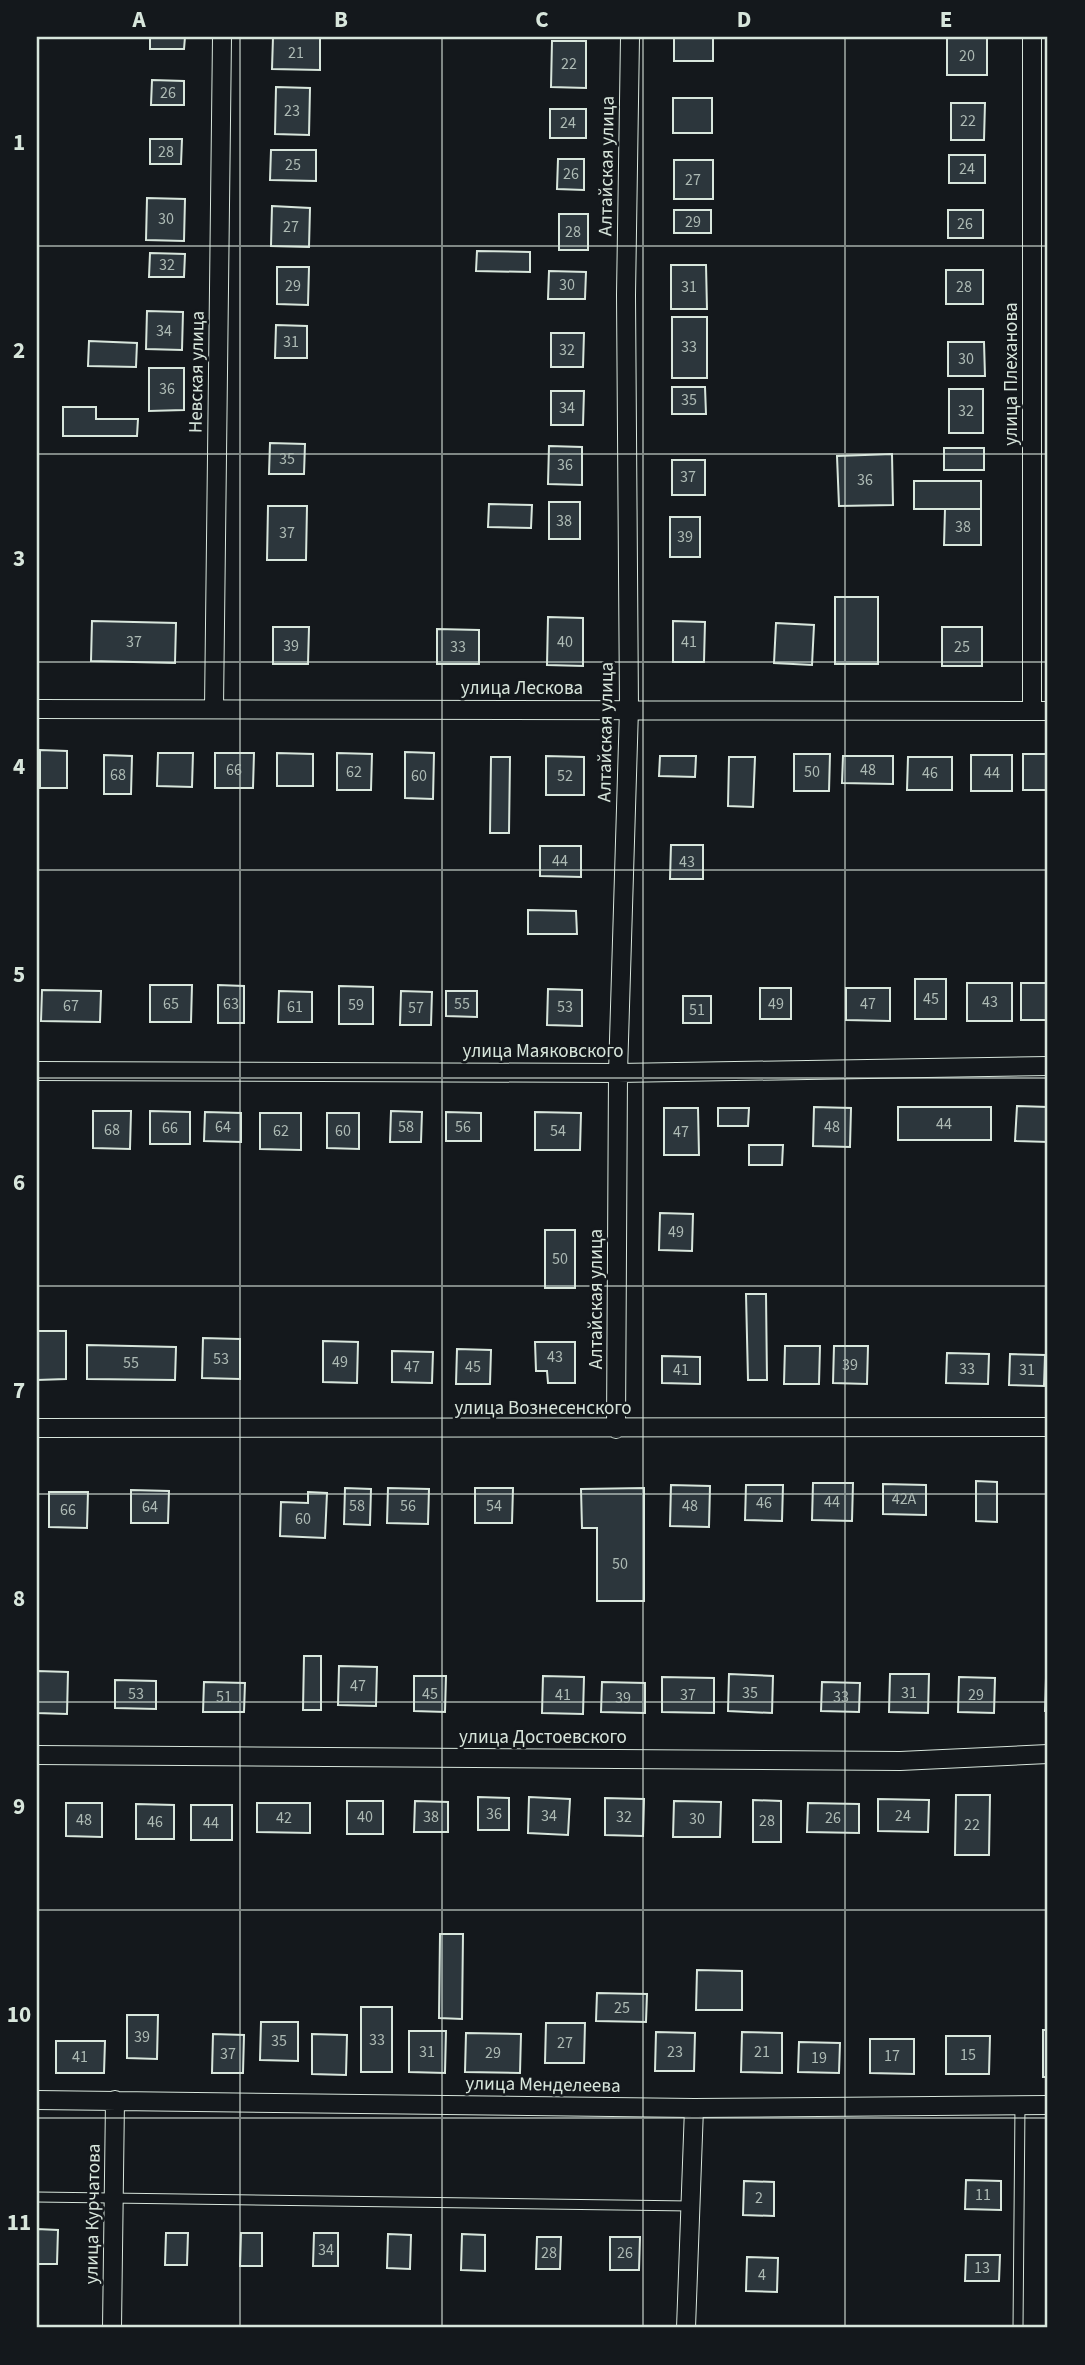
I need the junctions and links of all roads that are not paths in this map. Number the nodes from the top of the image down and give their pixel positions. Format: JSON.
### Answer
{"nodes":[{"id":1,"x":222,"y":37,"type":"edge"},
{"id":2,"x":630,"y":37,"type":"edge"},
{"id":3,"x":1032,"y":37,"type":"edge"},
{"id":4,"x":214,"y":708,"type":"junction"},
{"id":5,"x":37,"y":709,"type":"edge"},
{"id":6,"x":628,"y":709,"type":"junction"},
{"id":7,"x":1040,"y":711,"type":"edge"},
{"id":8,"x":1048,"y":1066,"type":"edge"},
{"id":9,"x":37,"y":1071,"type":"edge"},
{"id":10,"x":618,"y":1073,"type":"junction"},
{"id":11,"x":1048,"y":1427,"type":"edge"},
{"id":12,"x":37,"y":1428,"type":"edge"},
{"id":13,"x":616,"y":1429,"type":"junction"},
{"id":14,"x":1048,"y":1754,"type":"edge"},
{"id":15,"x":37,"y":1755,"type":"edge"},
{"id":16,"x":116,"y":2100,"type":"junction"},
{"id":17,"x":37,"y":2101,"type":"edge"},
{"id":18,"x":1020,"y":2105,"type":"junction"},
{"id":19,"x":1048,"y":2105,"type":"edge"},
{"id":20,"x":694,"y":2108,"type":"junction"},
{"id":21,"x":37,"y":2197,"type":"edge"},
{"id":22,"x":114,"y":2197,"type":"junction"},
{"id":23,"x":690,"y":2206,"type":"junction"},
{"id":24,"x":112,"y":2328,"type":"edge"},
{"id":25,"x":686,"y":2328,"type":"edge"},
{"id":26,"x":1018,"y":2328,"type":"edge"}],
"edges":[{"from":1,"to":4,"type":"street","name":"Невская улица"},
{"from":2,"to":6,"type":"street","name":"Алтайская улица"},
{"from":3,"to":7,"type":"street","name":"улица Плеханова"},
{"from":4,"to":5,"type":"street","name":"улица Лескова"},
{"from":4,"to":6,"type":"street","name":"улица Лескова"},
{"from":6,"to":7,"type":"street","name":"улица Лескова"},
{"from":6,"to":10,"type":"street","name":"Алтайская улица"},
{"from":8,"to":10,"type":"street","name":"улица Маяковского"},
{"from":9,"to":10,"type":"street","name":"улица Маяковского"},
{"from":10,"to":13,"type":"street","name":"Алтайская улица"},
{"from":11,"to":13,"type":"street","name":"улица Вознесенского"},
{"from":12,"to":13,"type":"street","name":"улица Вознесенского"},
{"from":14,"to":15,"type":"street","name":"улица Достоевского"},
{"from":16,"to":17,"type":"street","name":"улица Менделеева"},
{"from":16,"to":20,"type":"street","name":"улица Менделеева"},
{"from":16,"to":22,"type":"street","name":"улица Курчатова"},
{"from":18,"to":19,"type":"street","name":"улица Менделеева"},
{"from":18,"to":20,"type":"street","name":"улица Менделеева"},
{"from":18,"to":26,"type":"lane"},
{"from":20,"to":23,"type":"street"},
{"from":21,"to":22,"type":"lane"},
{"from":22,"to":23,"type":"lane"},
{"from":22,"to":24,"type":"street","name":"улица Курчатова"},
{"from":23,"to":25,"type":"street"}]}
